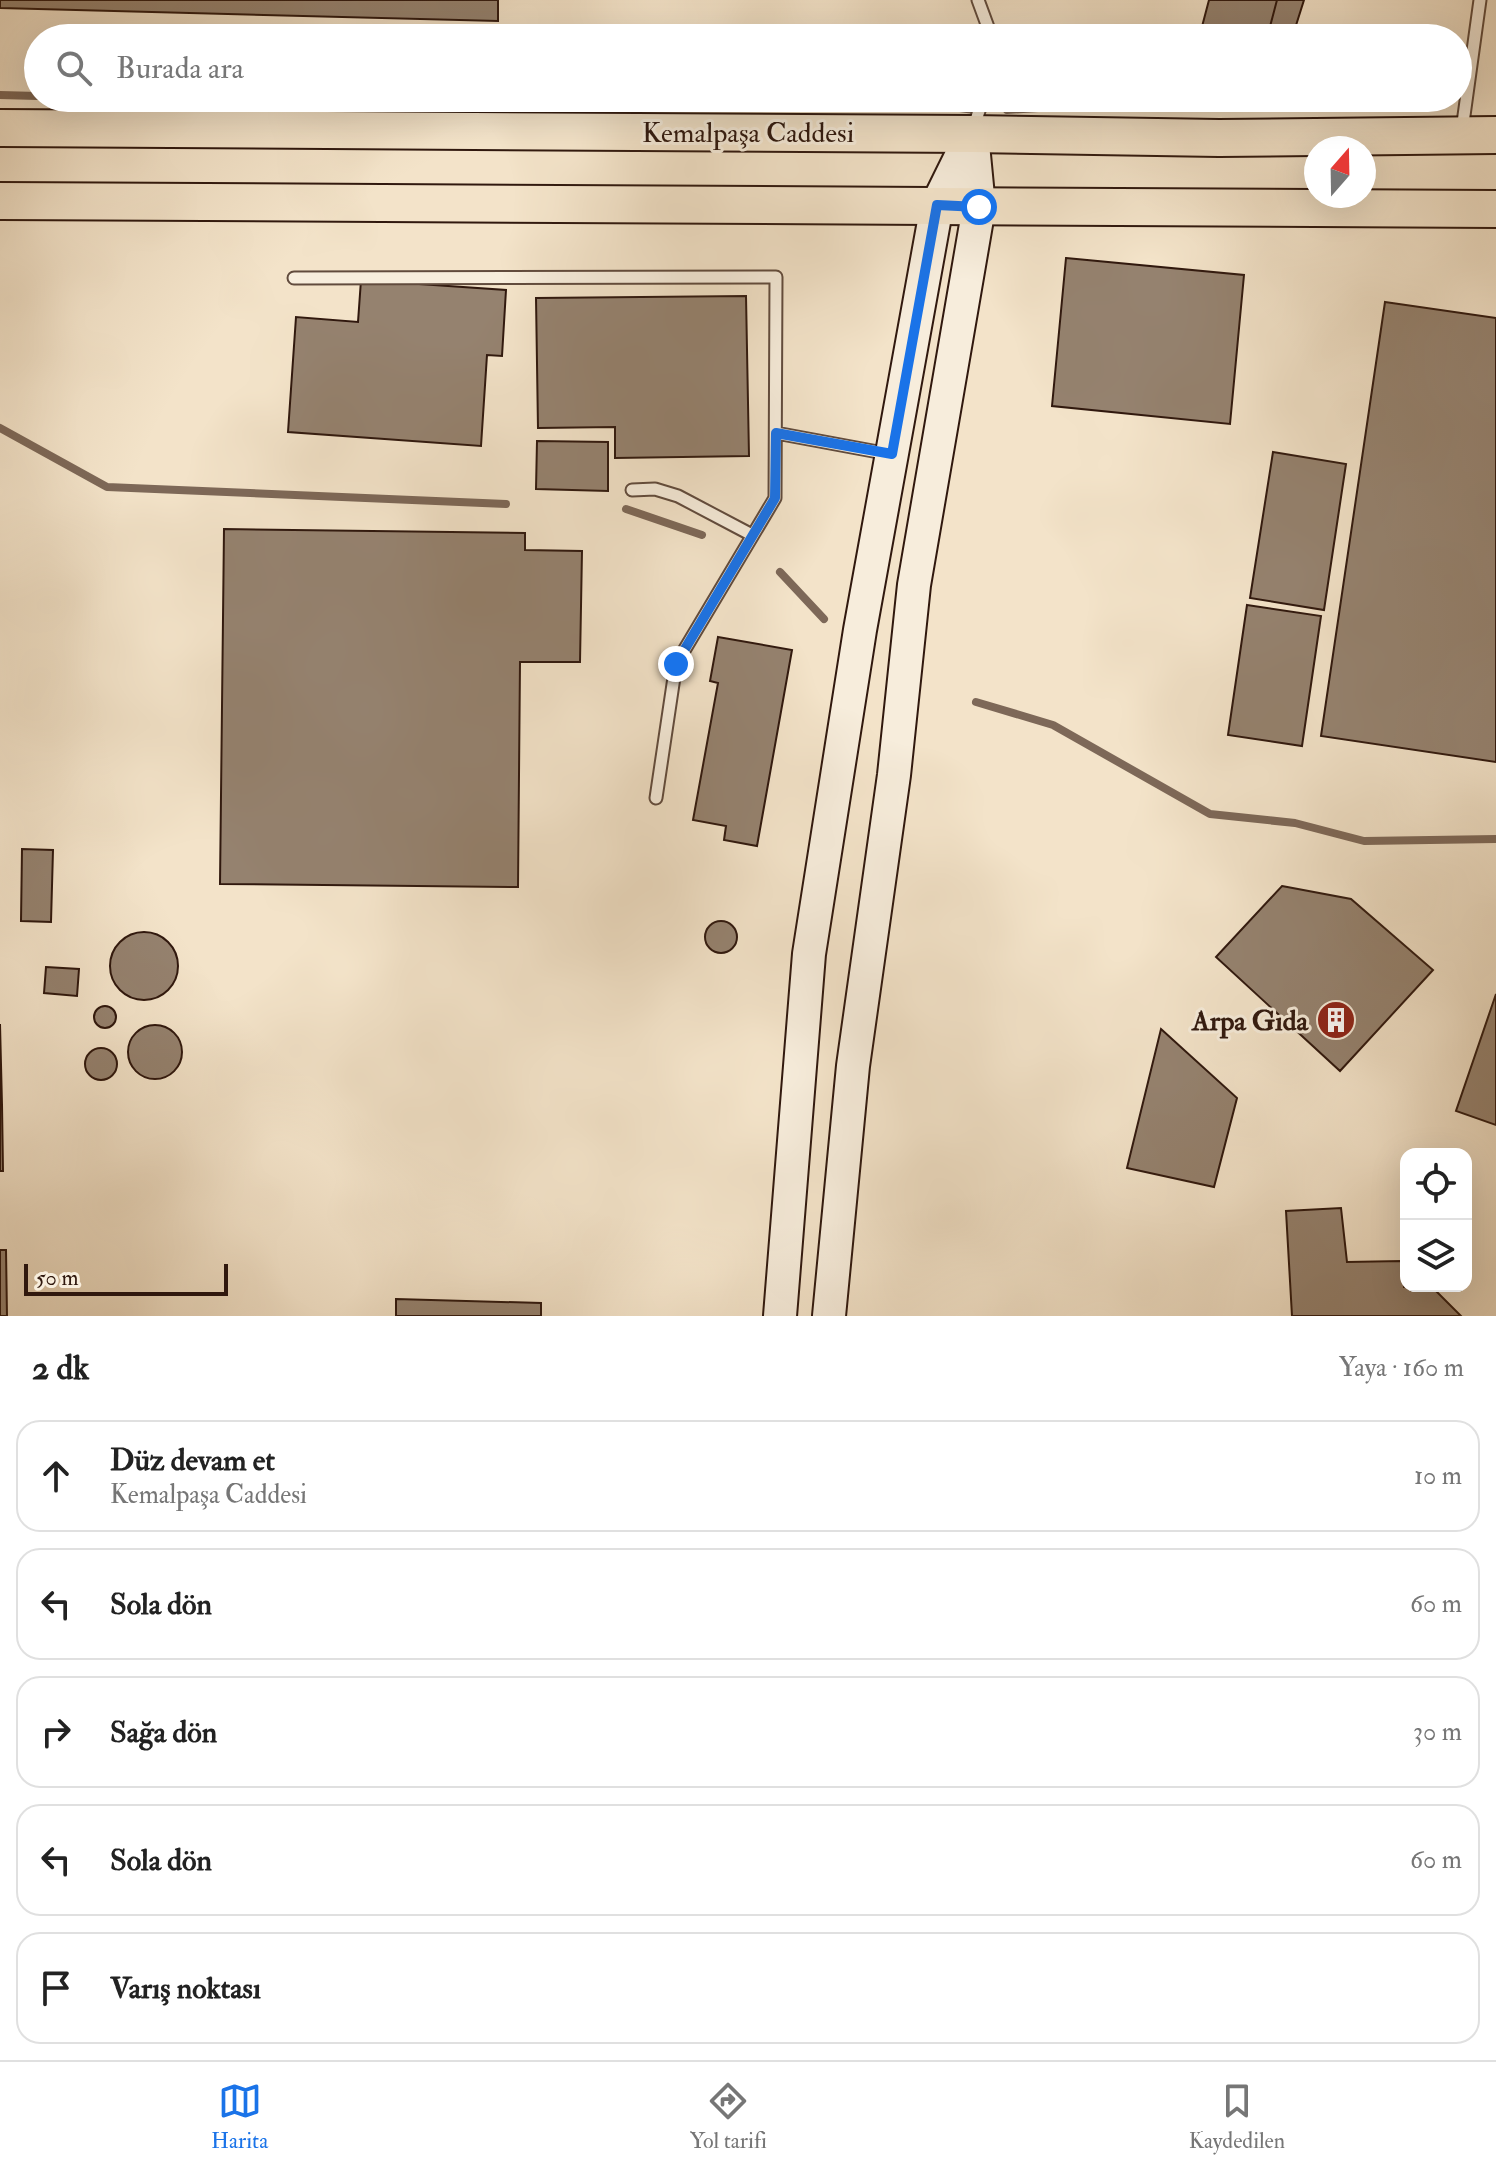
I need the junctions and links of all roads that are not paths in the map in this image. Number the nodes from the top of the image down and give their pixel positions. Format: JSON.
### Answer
{"nodes":[{"id":1,"x":978,"y":0,"type":"edge"},
{"id":2,"x":1480,"y":0,"type":"edge"},
{"id":3,"x":987,"y":24,"type":"edge"},
{"id":4,"x":979,"y":112,"type":"edge"},
{"id":5,"x":0,"y":128,"type":"edge"},
{"id":6,"x":972,"y":134,"type":"junction"},
{"id":7,"x":1478,"y":135,"type":"edge"},
{"id":8,"x":0,"y":201,"type":"edge"},
{"id":9,"x":937,"y":205,"type":"junction"},
{"id":10,"x":979,"y":207,"type":"junction"},
{"id":11,"x":1496,"y":209,"type":"edge"},
{"id":12,"x":294,"y":278,"type":"dead end"},
{"id":13,"x":776,"y":433,"type":"junction"},
{"id":14,"x":892,"y":454,"type":"junction"},
{"id":15,"x":632,"y":490,"type":"dead end"},
{"id":16,"x":752,"y":535,"type":"junction"},
{"id":17,"x":656,"y":798,"type":"dead end"},
{"id":18,"x":780,"y":1316,"type":"edge"},
{"id":19,"x":829,"y":1316,"type":"edge"}],
"edges":[{"from":1,"to":3,"type":"lane"},
{"from":2,"to":7,"type":"lane"},
{"from":4,"to":6,"type":"lane"},
{"from":5,"to":6,"type":"main road","name":"Kemalpaşa Caddesi"},
{"from":6,"to":7,"type":"main road","name":"Kemalpaşa Caddesi"},
{"from":6,"to":9,"type":"street"},
{"from":6,"to":10,"type":"street"},
{"from":8,"to":9,"type":"main road"},
{"from":9,"to":10,"type":"main road"},
{"from":9,"to":14,"type":"street"},
{"from":10,"to":11,"type":"main road"},
{"from":10,"to":19,"type":"street"},
{"from":12,"to":13,"type":"lane"},
{"from":13,"to":14,"type":"lane"},
{"from":13,"to":16,"type":"lane"},
{"from":14,"to":18,"type":"street"},
{"from":15,"to":16,"type":"lane"},
{"from":16,"to":17,"type":"lane"}]}
